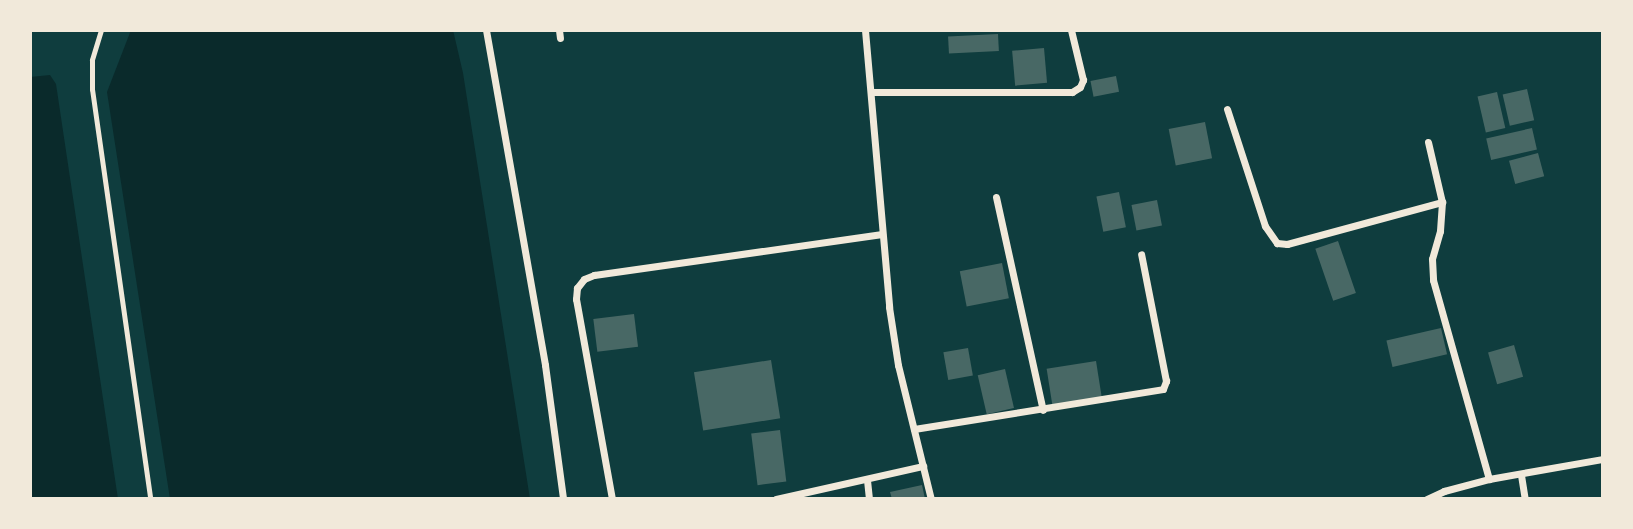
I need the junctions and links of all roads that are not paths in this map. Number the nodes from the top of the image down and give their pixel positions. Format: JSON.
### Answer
{"nodes":[{"id":1,"x":101,"y":30,"type":"edge"},
{"id":2,"x":486,"y":30,"type":"edge"},
{"id":3,"x":865,"y":30,"type":"edge"},
{"id":4,"x":1071,"y":30,"type":"edge"},
{"id":5,"x":872,"y":92,"type":"junction"},
{"id":6,"x":1227,"y":109,"type":"dead end"},
{"id":7,"x":1428,"y":142,"type":"dead end"},
{"id":8,"x":996,"y":197,"type":"dead end"},
{"id":9,"x":1442,"y":202,"type":"junction"},
{"id":10,"x":882,"y":234,"type":"junction"},
{"id":11,"x":1141,"y":254,"type":"dead end"},
{"id":12,"x":1043,"y":410,"type":"junction"},
{"id":13,"x":914,"y":429,"type":"junction"},
{"id":14,"x":1603,"y":458,"type":"edge"},
{"id":15,"x":923,"y":466,"type":"junction"},
{"id":16,"x":1521,"y":475,"type":"junction"},
{"id":17,"x":1489,"y":479,"type":"junction"},
{"id":18,"x":867,"y":481,"type":"junction"},
{"id":19,"x":150,"y":499,"type":"edge"},
{"id":20,"x":563,"y":499,"type":"edge"},
{"id":21,"x":612,"y":499,"type":"edge"},
{"id":22,"x":776,"y":499,"type":"edge"},
{"id":23,"x":869,"y":499,"type":"edge"},
{"id":24,"x":931,"y":499,"type":"edge"},
{"id":25,"x":1427,"y":499,"type":"edge"},
{"id":26,"x":1525,"y":499,"type":"edge"}],
"edges":[{"from":1,"to":19,"type":"lane"},
{"from":2,"to":20,"type":"street"},
{"from":3,"to":5,"type":"street"},
{"from":4,"to":5,"type":"street"},
{"from":5,"to":10,"type":"street"},
{"from":6,"to":9,"type":"street"},
{"from":7,"to":9,"type":"street"},
{"from":8,"to":12,"type":"street"},
{"from":9,"to":17,"type":"street"},
{"from":10,"to":13,"type":"street"},
{"from":10,"to":21,"type":"street"},
{"from":11,"to":12,"type":"street"},
{"from":12,"to":13,"type":"street"},
{"from":13,"to":15,"type":"street"},
{"from":14,"to":16,"type":"street"},
{"from":15,"to":18,"type":"street"},
{"from":15,"to":24,"type":"street"},
{"from":16,"to":17,"type":"street"},
{"from":16,"to":26,"type":"street"},
{"from":17,"to":25,"type":"street"},
{"from":18,"to":22,"type":"street"},
{"from":18,"to":23,"type":"street"}]}
